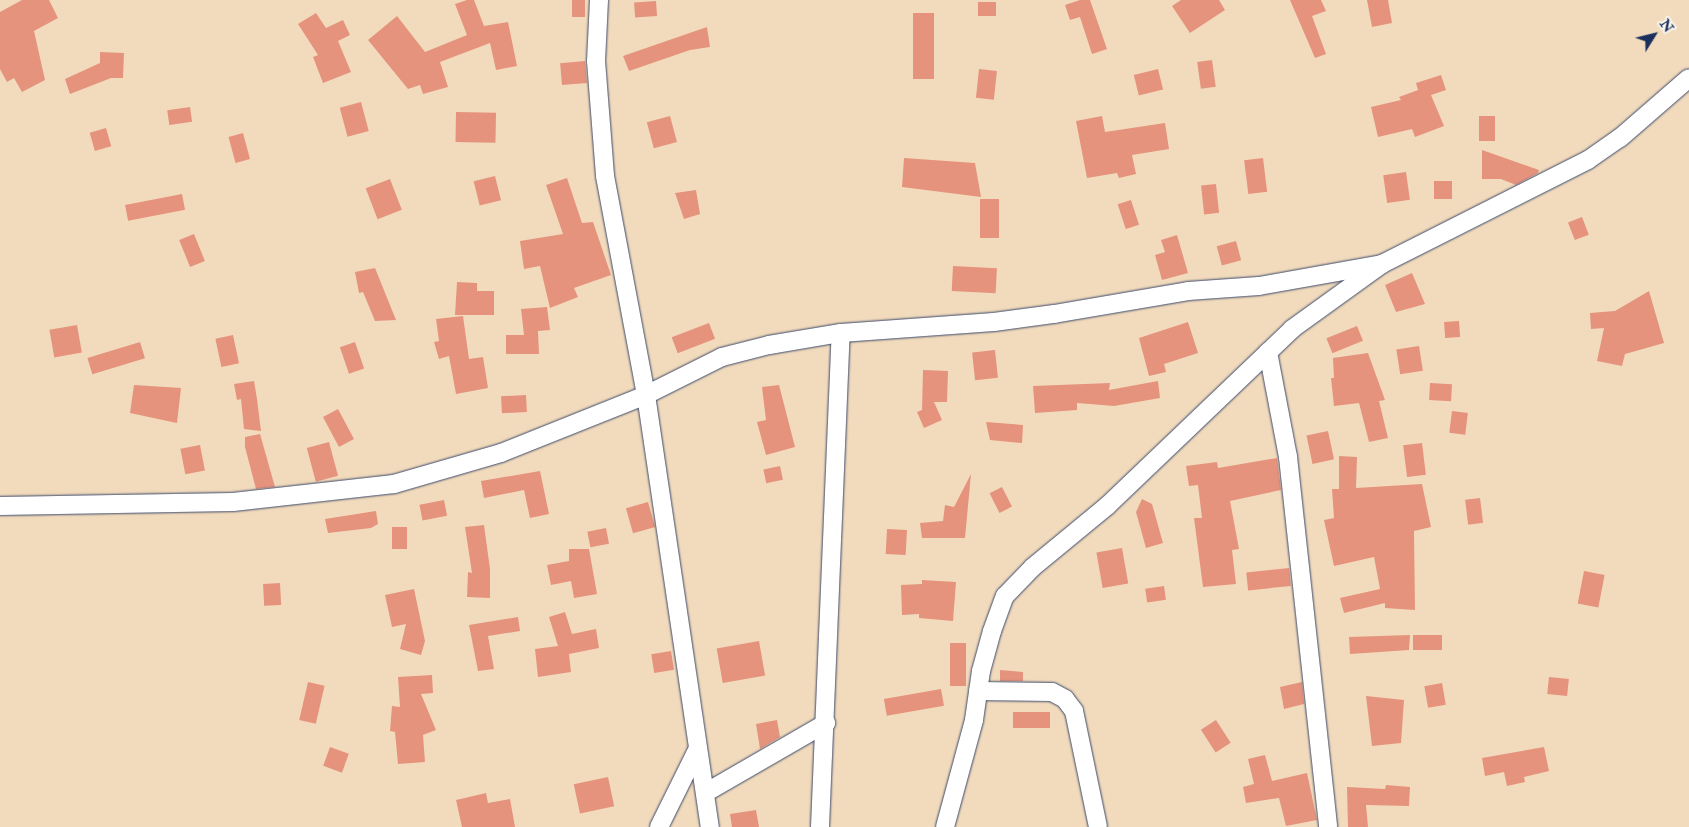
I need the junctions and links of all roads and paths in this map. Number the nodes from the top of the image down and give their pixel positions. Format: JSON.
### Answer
{"nodes":[{"id":1,"x":599,"y":0,"type":"edge"},
{"id":2,"x":1689,"y":78,"type":"edge"},
{"id":3,"x":1382,"y":264,"type":"junction"},
{"id":4,"x":841,"y":332,"type":"junction"},
{"id":5,"x":1268,"y":352,"type":"junction"},
{"id":6,"x":646,"y":395,"type":"junction"},
{"id":7,"x":0,"y":506,"type":"edge"},
{"id":8,"x":978,"y":691,"type":"junction"},
{"id":9,"x":826,"y":724,"type":"junction"},
{"id":10,"x":697,"y":750,"type":"junction"},
{"id":11,"x":704,"y":793,"type":"junction"},
{"id":12,"x":660,"y":827,"type":"edge"},
{"id":13,"x":710,"y":827,"type":"edge"},
{"id":14,"x":820,"y":827,"type":"edge"},
{"id":15,"x":945,"y":827,"type":"edge"},
{"id":16,"x":1098,"y":827,"type":"edge"},
{"id":17,"x":1328,"y":827,"type":"edge"}],
"edges":[{"from":1,"to":6,"type":"street"},
{"from":2,"to":3,"type":"street"},
{"from":3,"to":4,"type":"street"},
{"from":3,"to":5,"type":"street"},
{"from":4,"to":6,"type":"street"},
{"from":4,"to":9,"type":"street"},
{"from":5,"to":8,"type":"street"},
{"from":5,"to":17,"type":"street"},
{"from":6,"to":7,"type":"street"},
{"from":6,"to":10,"type":"street"},
{"from":8,"to":15,"type":"street"},
{"from":8,"to":16,"type":"street"},
{"from":9,"to":11,"type":"street"},
{"from":9,"to":14,"type":"street"},
{"from":10,"to":11,"type":"street"},
{"from":10,"to":12,"type":"street"},
{"from":11,"to":13,"type":"street"}]}
